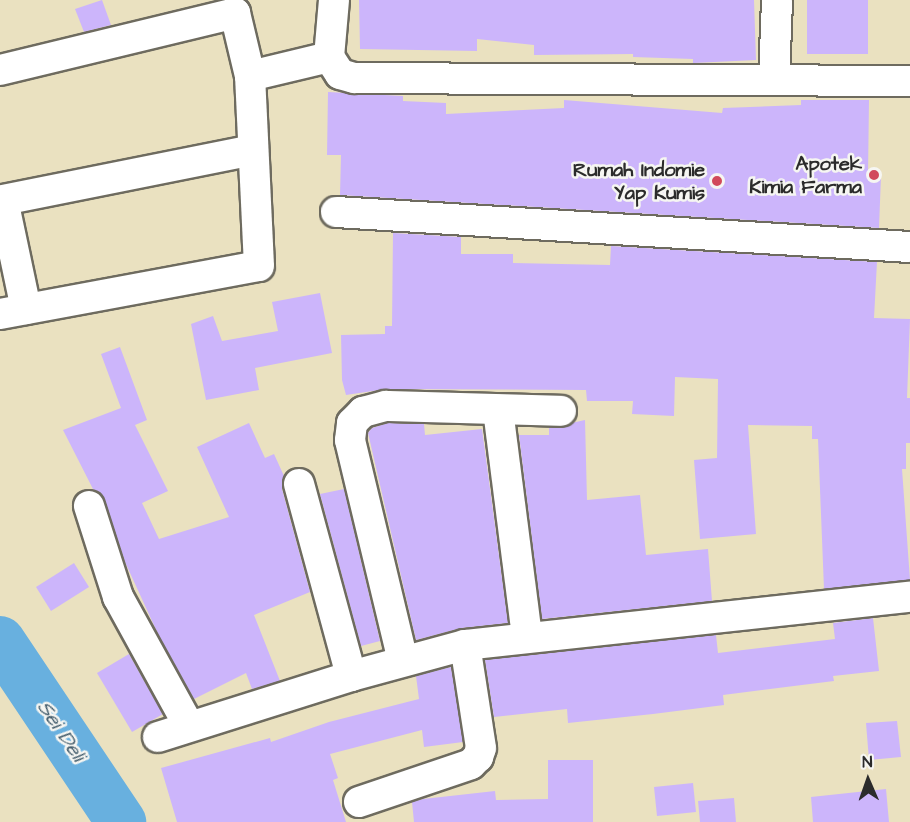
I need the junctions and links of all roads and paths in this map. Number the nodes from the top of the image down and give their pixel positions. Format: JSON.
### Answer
{"nodes":[{"id":1,"x":334,"y":0,"type":"edge"},
{"id":2,"x":777,"y":0,"type":"edge"},
{"id":3,"x":328,"y":57,"type":"junction"},
{"id":4,"x":0,"y":70,"type":"edge"},
{"id":5,"x":250,"y":76,"type":"junction"},
{"id":6,"x":774,"y":79,"type":"junction"},
{"id":7,"x":910,"y":81,"type":"edge"},
{"id":8,"x":253,"y":150,"type":"junction"},
{"id":9,"x":1,"y":191,"type":"edge"},
{"id":10,"x":336,"y":212,"type":"dead end"},
{"id":11,"x":910,"y":247,"type":"edge"},
{"id":12,"x":13,"y":311,"type":"edge"},
{"id":13,"x":498,"y":410,"type":"junction"},
{"id":14,"x":561,"y":411,"type":"dead end"},
{"id":15,"x":299,"y":484,"type":"dead end"},
{"id":16,"x":89,"y":506,"type":"dead end"},
{"id":17,"x":910,"y":597,"type":"edge"},
{"id":18,"x":527,"y":636,"type":"junction"},
{"id":19,"x":465,"y":645,"type":"junction"},
{"id":20,"x":403,"y":661,"type":"junction"},
{"id":21,"x":351,"y":676,"type":"junction"},
{"id":22,"x":189,"y":726,"type":"junction"},
{"id":23,"x":158,"y":737,"type":"dead end"},
{"id":24,"x":359,"y":802,"type":"dead end"}],
"edges":[{"from":1,"to":3,"type":"street"},
{"from":2,"to":6,"type":"street"},
{"from":3,"to":5,"type":"street"},
{"from":3,"to":6,"type":"street"},
{"from":4,"to":5,"type":"street"},
{"from":5,"to":8,"type":"street"},
{"from":6,"to":7,"type":"street"},
{"from":8,"to":9,"type":"street"},
{"from":8,"to":12,"type":"street"},
{"from":9,"to":12,"type":"street"},
{"from":10,"to":11,"type":"street"},
{"from":13,"to":14,"type":"street"},
{"from":13,"to":18,"type":"street"},
{"from":13,"to":20,"type":"street"},
{"from":15,"to":21,"type":"street"},
{"from":16,"to":22,"type":"street"},
{"from":17,"to":18,"type":"street"},
{"from":18,"to":19,"type":"street"},
{"from":19,"to":20,"type":"street"},
{"from":19,"to":24,"type":"street"},
{"from":20,"to":21,"type":"street"},
{"from":21,"to":22,"type":"street"},
{"from":22,"to":23,"type":"street"}]}
